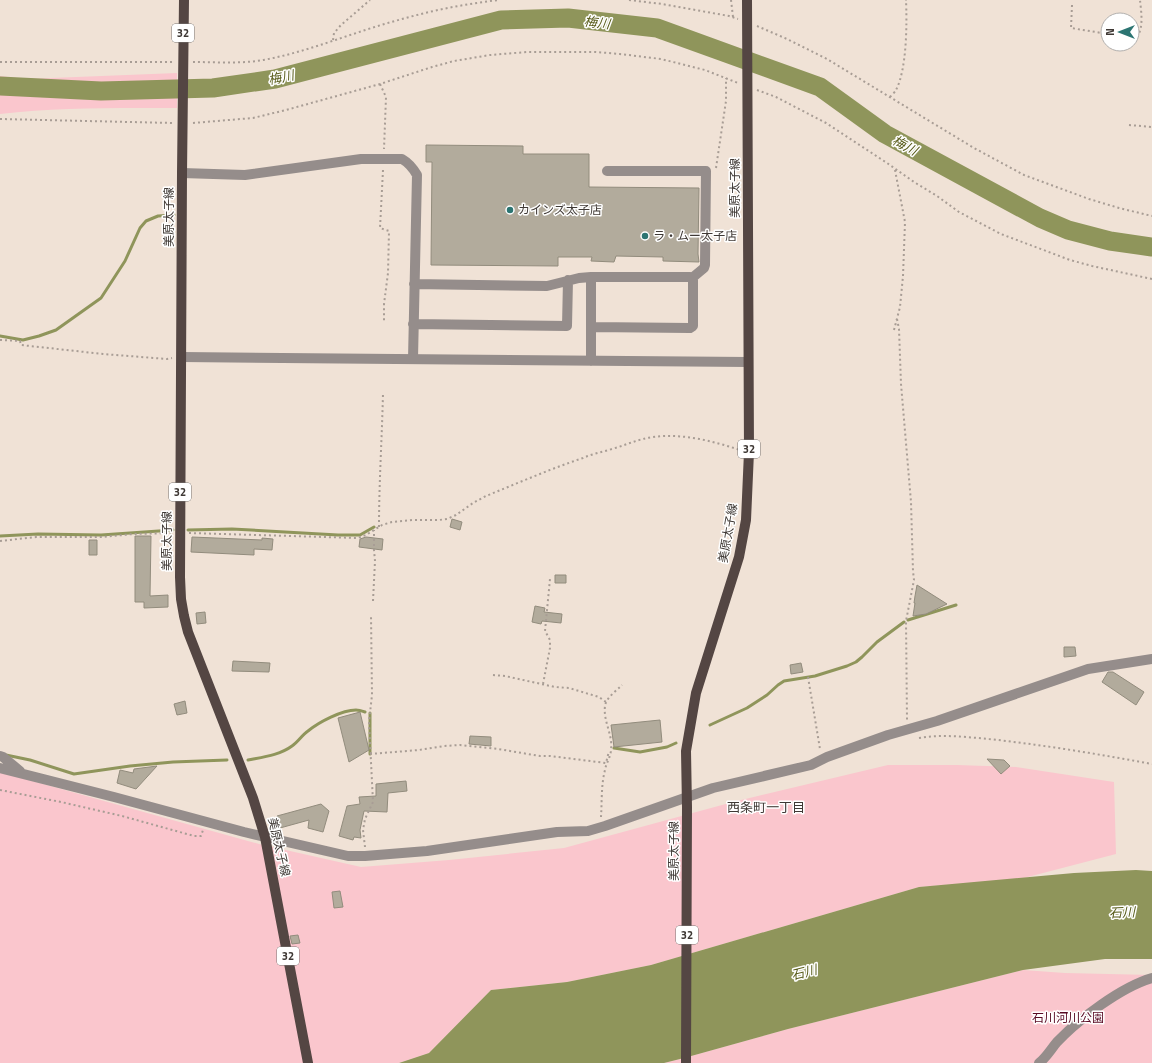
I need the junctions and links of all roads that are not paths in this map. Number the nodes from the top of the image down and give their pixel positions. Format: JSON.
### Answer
{"nodes":[{"id":1,"x":184,"y":0,"type":"edge"},
{"id":2,"x":747,"y":0,"type":"edge"},
{"id":3,"x":607,"y":171,"type":"dead end"},
{"id":4,"x":182,"y":173,"type":"junction"},
{"id":5,"x":591,"y":277,"type":"junction"},
{"id":6,"x":692,"y":278,"type":"junction"},
{"id":7,"x":568,"y":280,"type":"junction"},
{"id":8,"x":414,"y":284,"type":"junction"},
{"id":9,"x":413,"y":324,"type":"junction"},
{"id":10,"x":591,"y":327,"type":"junction"},
{"id":11,"x":182,"y":357,"type":"junction"},
{"id":12,"x":413,"y":359,"type":"junction"},
{"id":13,"x":591,"y":361,"type":"junction"},
{"id":14,"x":748,"y":362,"type":"junction"},
{"id":15,"x":1152,"y":659,"type":"edge"},
{"id":16,"x":0,"y":756,"type":"edge"},
{"id":17,"x":0,"y":768,"type":"edge"},
{"id":18,"x":23,"y":774,"type":"junction"},
{"id":19,"x":687,"y":802,"type":"junction"},
{"id":20,"x":265,"y":837,"type":"junction"},
{"id":21,"x":1152,"y":978,"type":"edge"},
{"id":22,"x":308,"y":1063,"type":"edge"},
{"id":23,"x":686,"y":1063,"type":"edge"},
{"id":24,"x":1039,"y":1063,"type":"edge"}],
"edges":[{"from":1,"to":4,"type":"main road","name":"美原太子線","number":"32"},
{"from":2,"to":14,"type":"main road","name":"美原太子線","number":"32"},
{"from":3,"to":6,"type":"street"},
{"from":4,"to":8,"type":"street"},
{"from":4,"to":11,"type":"main road","name":"美原太子線","number":"32"},
{"from":5,"to":6,"type":"street"},
{"from":5,"to":7,"type":"street"},
{"from":5,"to":10,"type":"street"},
{"from":6,"to":10,"type":"street"},
{"from":7,"to":8,"type":"street"},
{"from":7,"to":9,"type":"street"},
{"from":8,"to":9,"type":"street"},
{"from":9,"to":12,"type":"street"},
{"from":10,"to":13,"type":"street"},
{"from":11,"to":12,"type":"street"},
{"from":11,"to":20,"type":"main road","name":"美原太子線","number":"32"},
{"from":12,"to":13,"type":"street"},
{"from":13,"to":14,"type":"street"},
{"from":14,"to":19,"type":"main road","name":"美原太子線","number":"32"},
{"from":15,"to":19,"type":"street"},
{"from":16,"to":18,"type":"street"},
{"from":17,"to":18,"type":"street"},
{"from":18,"to":20,"type":"street"},
{"from":19,"to":20,"type":"street"},
{"from":19,"to":23,"type":"main road","name":"美原太子線","number":"32"},
{"from":20,"to":22,"type":"main road","name":"美原太子線","number":"32"},
{"from":21,"to":24,"type":"street"}]}
